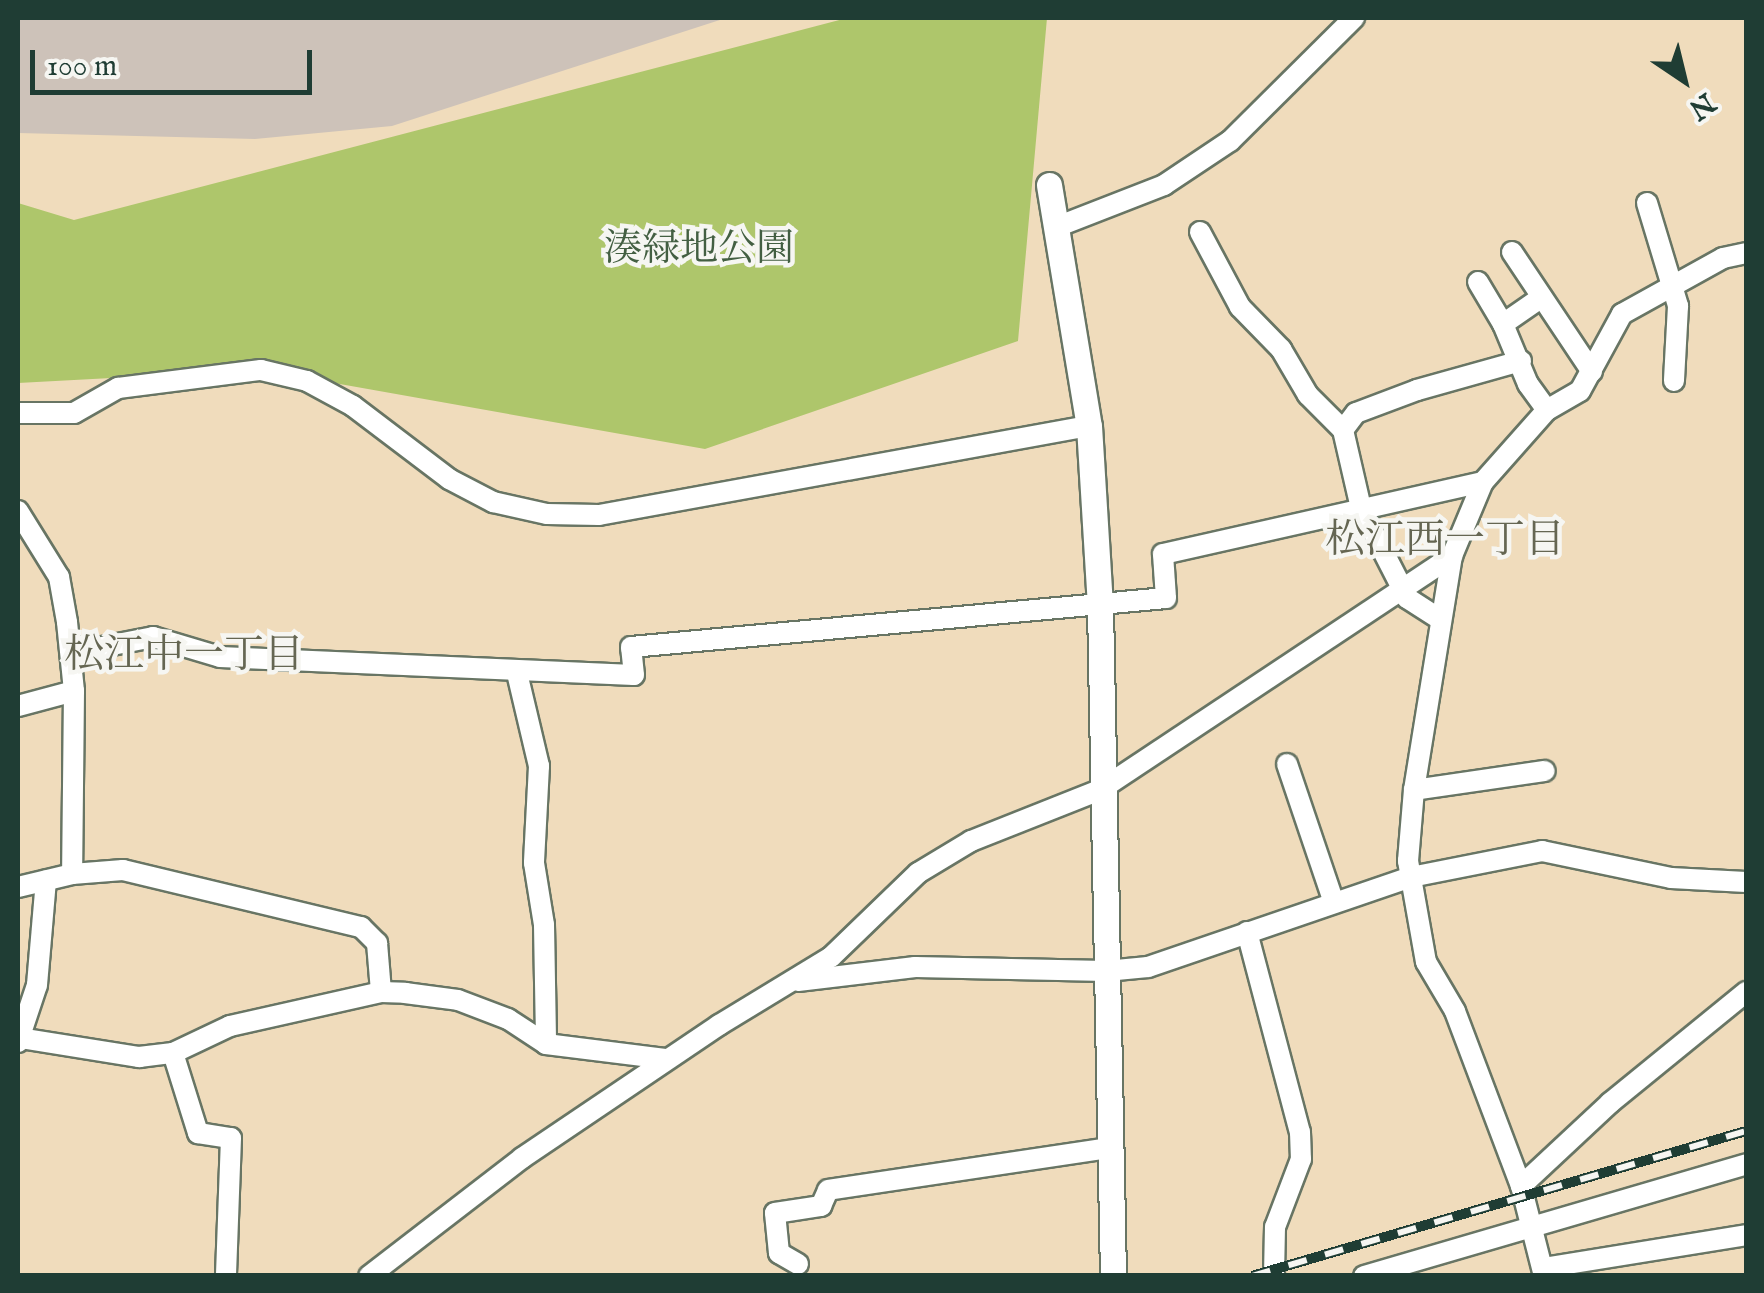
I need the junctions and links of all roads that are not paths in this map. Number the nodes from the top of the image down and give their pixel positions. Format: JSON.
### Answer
{"nodes":[{"id":1,"x":1354,"y":18,"type":"edge"},
{"id":2,"x":1049,"y":185,"type":"dead end"},
{"id":3,"x":1647,"y":203,"type":"dead end"},
{"id":4,"x":1059,"y":226,"type":"junction"},
{"id":5,"x":1200,"y":232,"type":"dead end"},
{"id":6,"x":1512,"y":252,"type":"dead end"},
{"id":7,"x":1746,"y":253,"type":"edge"},
{"id":8,"x":1478,"y":282,"type":"dead end"},
{"id":9,"x":1673,"y":288,"type":"junction"},
{"id":10,"x":1542,"y":297,"type":"junction"},
{"id":11,"x":1504,"y":324,"type":"junction"},
{"id":12,"x":1521,"y":361,"type":"junction"},
{"id":13,"x":1592,"y":372,"type":"junction"},
{"id":14,"x":1674,"y":381,"type":"dead end"},
{"id":15,"x":1547,"y":410,"type":"junction"},
{"id":16,"x":18,"y":413,"type":"edge"},
{"id":17,"x":1089,"y":426,"type":"junction"},
{"id":18,"x":1343,"y":430,"type":"junction"},
{"id":19,"x":1483,"y":482,"type":"junction"},
{"id":20,"x":1361,"y":508,"type":"junction"},
{"id":21,"x":18,"y":511,"type":"edge"},
{"id":22,"x":1452,"y":556,"type":"junction"},
{"id":23,"x":1402,"y":589,"type":"junction"},
{"id":24,"x":1100,"y":606,"type":"junction"},
{"id":25,"x":1441,"y":620,"type":"junction"},
{"id":26,"x":71,"y":653,"type":"junction"},
{"id":27,"x":517,"y":673,"type":"junction"},
{"id":28,"x":74,"y":691,"type":"junction"},
{"id":29,"x":18,"y":706,"type":"edge"},
{"id":30,"x":1287,"y":764,"type":"dead end"},
{"id":31,"x":1545,"y":771,"type":"dead end"},
{"id":32,"x":1100,"y":790,"type":"junction"},
{"id":33,"x":1414,"y":790,"type":"junction"},
{"id":34,"x":72,"y":874,"type":"junction"},
{"id":35,"x":1410,"y":877,"type":"junction"},
{"id":36,"x":46,"y":880,"type":"junction"},
{"id":37,"x":1746,"y":882,"type":"edge"},
{"id":38,"x":18,"y":888,"type":"edge"},
{"id":39,"x":1333,"y":900,"type":"junction"},
{"id":40,"x":1247,"y":932,"type":"junction"},
{"id":41,"x":1106,"y":971,"type":"junction"},
{"id":42,"x":791,"y":982,"type":"junction"},
{"id":43,"x":381,"y":992,"type":"junction"},
{"id":44,"x":1746,"y":992,"type":"edge"},
{"id":45,"x":19,"y":1040,"type":"edge"},
{"id":46,"x":546,"y":1044,"type":"junction"},
{"id":47,"x":173,"y":1052,"type":"junction"},
{"id":48,"x":668,"y":1058,"type":"junction"},
{"id":49,"x":1110,"y":1148,"type":"junction"},
{"id":50,"x":1746,"y":1164,"type":"edge"},
{"id":51,"x":1521,"y":1186,"type":"junction"},
{"id":52,"x":1529,"y":1230,"type":"junction"},
{"id":53,"x":1746,"y":1235,"type":"edge"},
{"id":54,"x":798,"y":1264,"type":"dead end"},
{"id":55,"x":1543,"y":1272,"type":"edge"},
{"id":56,"x":226,"y":1276,"type":"edge"},
{"id":57,"x":369,"y":1276,"type":"edge"},
{"id":58,"x":1114,"y":1276,"type":"edge"},
{"id":59,"x":1274,"y":1276,"type":"edge"},
{"id":60,"x":1364,"y":1276,"type":"edge"}],
"edges":[{"from":1,"to":4,"type":"street"},
{"from":2,"to":4,"type":"street"},
{"from":3,"to":9,"type":"street"},
{"from":4,"to":17,"type":"street"},
{"from":5,"to":18,"type":"street"},
{"from":6,"to":10,"type":"street"},
{"from":7,"to":9,"type":"street"},
{"from":8,"to":11,"type":"street"},
{"from":9,"to":13,"type":"street"},
{"from":9,"to":14,"type":"street"},
{"from":10,"to":11,"type":"street"},
{"from":10,"to":13,"type":"street"},
{"from":11,"to":12,"type":"street"},
{"from":12,"to":15,"type":"street"},
{"from":12,"to":18,"type":"street"},
{"from":13,"to":15,"type":"street"},
{"from":15,"to":19,"type":"street"},
{"from":16,"to":17,"type":"street"},
{"from":17,"to":24,"type":"street"},
{"from":18,"to":20,"type":"street"},
{"from":19,"to":20,"type":"street"},
{"from":19,"to":22,"type":"street"},
{"from":20,"to":23,"type":"street"},
{"from":20,"to":24,"type":"street"},
{"from":21,"to":26,"type":"street"},
{"from":22,"to":23,"type":"street"},
{"from":22,"to":25,"type":"street"},
{"from":23,"to":25,"type":"street"},
{"from":23,"to":32,"type":"street"},
{"from":24,"to":27,"type":"street"},
{"from":24,"to":32,"type":"street"},
{"from":25,"to":33,"type":"street"},
{"from":26,"to":27,"type":"street"},
{"from":26,"to":28,"type":"street"},
{"from":27,"to":46,"type":"street"},
{"from":28,"to":29,"type":"street"},
{"from":28,"to":34,"type":"street"},
{"from":30,"to":39,"type":"street"},
{"from":31,"to":33,"type":"street"},
{"from":32,"to":41,"type":"street"},
{"from":32,"to":42,"type":"street"},
{"from":33,"to":35,"type":"street"},
{"from":34,"to":36,"type":"street"},
{"from":34,"to":43,"type":"street"},
{"from":35,"to":37,"type":"street"},
{"from":35,"to":39,"type":"street"},
{"from":35,"to":51,"type":"street"},
{"from":36,"to":38,"type":"street"},
{"from":36,"to":45,"type":"street"},
{"from":39,"to":40,"type":"street"},
{"from":40,"to":41,"type":"street"},
{"from":40,"to":59,"type":"street"},
{"from":41,"to":42,"type":"street"},
{"from":41,"to":49,"type":"street"},
{"from":42,"to":48,"type":"street"},
{"from":43,"to":46,"type":"street"},
{"from":43,"to":47,"type":"street"},
{"from":44,"to":51,"type":"street"},
{"from":45,"to":47,"type":"street"},
{"from":46,"to":48,"type":"street"},
{"from":47,"to":56,"type":"street"},
{"from":48,"to":57,"type":"street"},
{"from":49,"to":54,"type":"street"},
{"from":49,"to":58,"type":"street"},
{"from":50,"to":52,"type":"street"},
{"from":51,"to":52,"type":"street"},
{"from":52,"to":55,"type":"street"},
{"from":52,"to":60,"type":"street"},
{"from":53,"to":55,"type":"street"}]}
